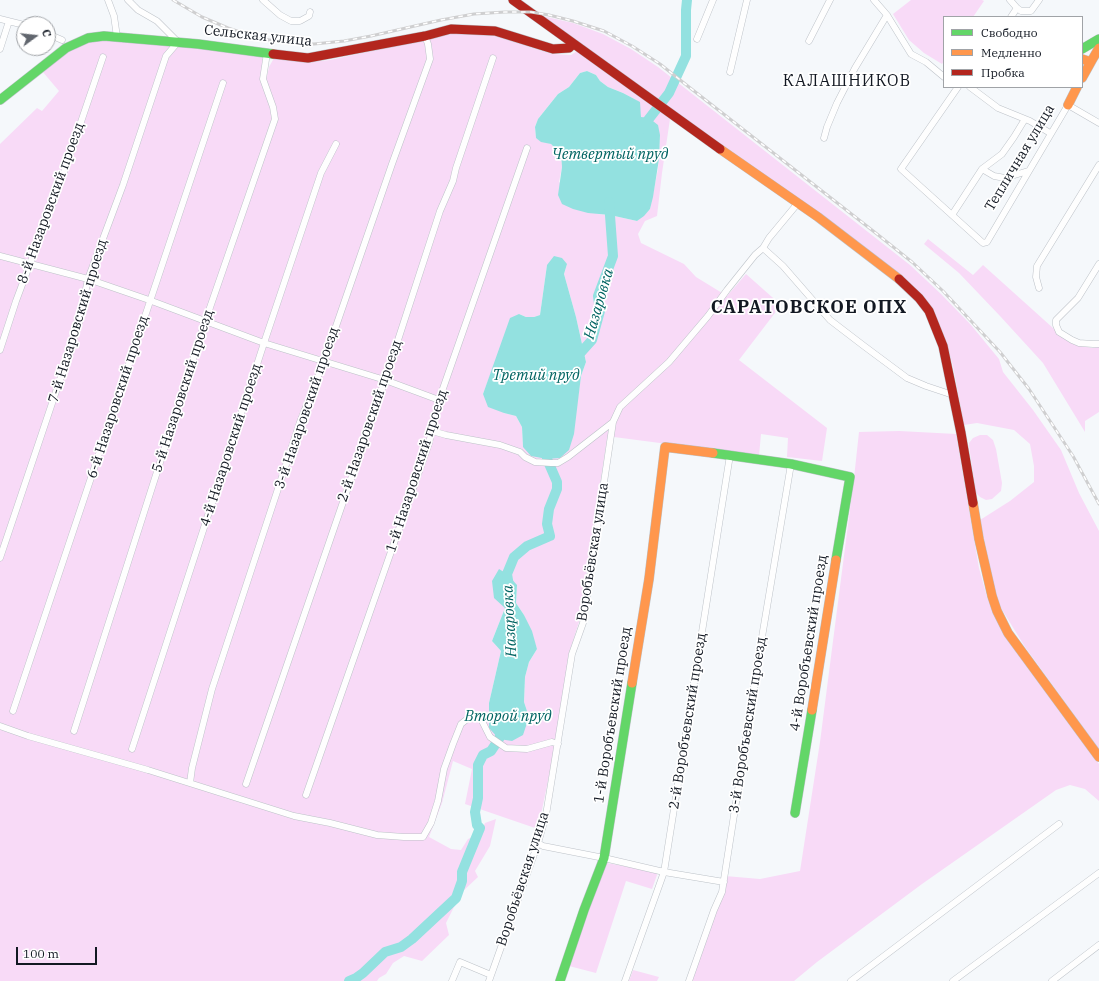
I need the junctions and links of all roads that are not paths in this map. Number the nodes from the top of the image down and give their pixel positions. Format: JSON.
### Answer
{"nodes":[{"id":1,"x":108,"y":0,"type":"edge"},
{"id":2,"x":128,"y":0,"type":"edge"},
{"id":3,"x":263,"y":0,"type":"edge"},
{"id":4,"x":513,"y":0,"type":"edge"},
{"id":5,"x":713,"y":0,"type":"edge"},
{"id":6,"x":747,"y":0,"type":"edge"},
{"id":7,"x":830,"y":0,"type":"edge"},
{"id":8,"x":874,"y":0,"type":"edge"},
{"id":9,"x":1010,"y":0,"type":"edge"},
{"id":10,"x":1039,"y":0,"type":"edge"},
{"id":11,"x":1017,"y":8,"type":"junction"},
{"id":12,"x":310,"y":12,"type":"dead end"},
{"id":13,"x":887,"y":15,"type":"junction"},
{"id":14,"x":1012,"y":16,"type":"edge"},
{"id":15,"x":0,"y":19,"type":"edge"},
{"id":16,"x":9,"y":21,"type":"junction"},
{"id":17,"x":16,"y":23,"type":"edge"},
{"id":18,"x":425,"y":36,"type":"junction"},
{"id":19,"x":56,"y":37,"type":"edge"},
{"id":20,"x":117,"y":37,"type":"junction"},
{"id":21,"x":696,"y":39,"type":"dead end"},
{"id":22,"x":1099,"y":39,"type":"edge"},
{"id":23,"x":62,"y":40,"type":"dead end"},
{"id":24,"x":809,"y":41,"type":"dead end"},
{"id":25,"x":178,"y":42,"type":"junction"},
{"id":26,"x":573,"y":44,"type":"junction"},
{"id":27,"x":0,"y":48,"type":"edge"},
{"id":28,"x":1083,"y":48,"type":"edge"},
{"id":29,"x":1099,"y":48,"type":"edge"},
{"id":30,"x":267,"y":53,"type":"junction"},
{"id":31,"x":103,"y":58,"type":"dead end"},
{"id":32,"x":493,"y":58,"type":"dead end"},
{"id":33,"x":1083,"y":59,"type":"edge"},
{"id":34,"x":1092,"y":60,"type":"junction"},
{"id":35,"x":730,"y":72,"type":"dead end"},
{"id":36,"x":943,"y":76,"type":"edge"},
{"id":37,"x":1083,"y":76,"type":"edge"},
{"id":38,"x":223,"y":83,"type":"dead end"},
{"id":39,"x":957,"y":88,"type":"edge"},
{"id":40,"x":971,"y":88,"type":"edge"},
{"id":41,"x":1077,"y":88,"type":"edge"},
{"id":42,"x":0,"y":100,"type":"edge"},
{"id":43,"x":1068,"y":105,"type":"junction"},
{"id":44,"x":1025,"y":119,"type":"junction"},
{"id":45,"x":1099,"y":123,"type":"edge"},
{"id":46,"x":1050,"y":133,"type":"junction"},
{"id":47,"x":824,"y":138,"type":"dead end"},
{"id":48,"x":336,"y":144,"type":"dead end"},
{"id":49,"x":526,"y":148,"type":"dead end"},
{"id":50,"x":1099,"y":165,"type":"edge"},
{"id":51,"x":982,"y":169,"type":"junction"},
{"id":52,"x":1028,"y":171,"type":"junction"},
{"id":53,"x":798,"y":203,"type":"junction"},
{"id":54,"x":952,"y":214,"type":"junction"},
{"id":55,"x":763,"y":248,"type":"junction"},
{"id":56,"x":0,"y":256,"type":"edge"},
{"id":57,"x":30,"y":263,"type":"junction"},
{"id":58,"x":1099,"y":264,"type":"edge"},
{"id":59,"x":88,"y":279,"type":"junction"},
{"id":60,"x":1039,"y":288,"type":"dead end"},
{"id":61,"x":149,"y":300,"type":"junction"},
{"id":62,"x":205,"y":322,"type":"junction"},
{"id":63,"x":264,"y":343,"type":"junction"},
{"id":64,"x":1099,"y":344,"type":"edge"},
{"id":65,"x":0,"y":350,"type":"edge"},
{"id":66,"x":324,"y":361,"type":"junction"},
{"id":67,"x":385,"y":380,"type":"junction"},
{"id":68,"x":953,"y":395,"type":"junction"},
{"id":69,"x":439,"y":400,"type":"junction"},
{"id":70,"x":613,"y":422,"type":"junction"},
{"id":71,"x":432,"y":431,"type":"junction"},
{"id":72,"x":730,"y":455,"type":"junction"},
{"id":73,"x":791,"y":464,"type":"junction"},
{"id":74,"x":0,"y":558,"type":"edge"},
{"id":75,"x":13,"y":712,"type":"dead end"},
{"id":76,"x":0,"y":726,"type":"edge"},
{"id":77,"x":74,"y":731,"type":"dead end"},
{"id":78,"x":558,"y":744,"type":"junction"},
{"id":79,"x":132,"y":749,"type":"dead end"},
{"id":80,"x":1099,"y":757,"type":"edge"},
{"id":81,"x":190,"y":783,"type":"junction"},
{"id":82,"x":246,"y":784,"type":"dead end"},
{"id":83,"x":306,"y":795,"type":"dead end"},
{"id":84,"x":795,"y":813,"type":"dead end"},
{"id":85,"x":1059,"y":824,"type":"dead end"},
{"id":86,"x":538,"y":844,"type":"junction"},
{"id":87,"x":604,"y":858,"type":"junction"},
{"id":88,"x":664,"y":872,"type":"junction"},
{"id":89,"x":1099,"y":873,"type":"edge"},
{"id":90,"x":724,"y":882,"type":"junction"},
{"id":91,"x":1099,"y":946,"type":"edge"},
{"id":92,"x":490,"y":978,"type":"edge"},
{"id":93,"x":452,"y":981,"type":"edge"},
{"id":94,"x":560,"y":981,"type":"edge"},
{"id":95,"x":625,"y":981,"type":"edge"},
{"id":96,"x":689,"y":981,"type":"edge"},
{"id":97,"x":851,"y":981,"type":"edge"},
{"id":98,"x":953,"y":981,"type":"edge"},
{"id":99,"x":1052,"y":981,"type":"edge"}],
"edges":[{"from":1,"to":20,"type":"street"},
{"from":2,"to":25,"type":"street"},
{"from":3,"to":12,"type":"street"},
{"from":4,"to":26,"type":"street"},
{"from":5,"to":21,"type":"street"},
{"from":6,"to":35,"type":"street"},
{"from":7,"to":24,"type":"street"},
{"from":8,"to":13,"type":"street"},
{"from":9,"to":11,"type":"street"},
{"from":10,"to":11,"type":"street"},
{"from":11,"to":14,"type":"street"},
{"from":13,"to":36,"type":"street"},
{"from":13,"to":47,"type":"street"},
{"from":15,"to":16,"type":"street"},
{"from":16,"to":17,"type":"street"},
{"from":16,"to":27,"type":"street"},
{"from":18,"to":26,"type":"street","name":"Сельская улица"},
{"from":18,"to":30,"type":"street","name":"Сельская улица"},
{"from":18,"to":66,"type":"street","name":"3-й Назаровский проезд"},
{"from":19,"to":23,"type":"street"},
{"from":20,"to":25,"type":"street","name":"Сельская улица"},
{"from":20,"to":42,"type":"street","name":"Сельская улица"},
{"from":22,"to":28,"type":"street"},
{"from":25,"to":30,"type":"street","name":"Сельская улица"},
{"from":25,"to":59,"type":"street","name":"7-й Назаровский проезд"},
{"from":26,"to":53,"type":"street"},
{"from":29,"to":34,"type":"street"},
{"from":30,"to":62,"type":"street","name":"5-й Назаровский проезд"},
{"from":31,"to":57,"type":"street","name":"8-й Назаровский проезд"},
{"from":32,"to":67,"type":"street","name":"2-й Назаровский проезд"},
{"from":33,"to":34,"type":"street"},
{"from":34,"to":37,"type":"street"},
{"from":38,"to":61,"type":"street","name":"6-й Назаровский проезд"},
{"from":39,"to":54,"type":"street"},
{"from":40,"to":44,"type":"street"},
{"from":41,"to":43,"type":"street","name":"Тепличная улица"},
{"from":43,"to":45,"type":"street"},
{"from":43,"to":46,"type":"street","name":"Тепличная улица"},
{"from":44,"to":46,"type":"street"},
{"from":44,"to":51,"type":"street"},
{"from":46,"to":52,"type":"street","name":"Тепличная улица"},
{"from":48,"to":63,"type":"street","name":"4-й Назаровский проезд"},
{"from":49,"to":69,"type":"street","name":"1-й Назаровский проезд"},
{"from":50,"to":60,"type":"street"},
{"from":51,"to":52,"type":"street"},
{"from":51,"to":54,"type":"street"},
{"from":52,"to":54,"type":"street","name":"Тепличная улица"},
{"from":53,"to":55,"type":"street","name":"Воробьёвская улица"},
{"from":53,"to":68,"type":"street"},
{"from":55,"to":68,"type":"street"},
{"from":55,"to":70,"type":"street","name":"Воробьёвская улица"},
{"from":56,"to":57,"type":"street"},
{"from":57,"to":59,"type":"street"},
{"from":57,"to":65,"type":"street","name":"8-й Назаровский проезд"},
{"from":58,"to":64,"type":"street"},
{"from":59,"to":61,"type":"street"},
{"from":59,"to":74,"type":"street","name":"7-й Назаровский проезд"},
{"from":61,"to":62,"type":"street"},
{"from":61,"to":75,"type":"street","name":"6-й Назаровский проезд"},
{"from":62,"to":63,"type":"street"},
{"from":62,"to":77,"type":"street","name":"5-й Назаровский проезд"},
{"from":63,"to":66,"type":"street"},
{"from":63,"to":79,"type":"street","name":"4-й Назаровский проезд"},
{"from":66,"to":67,"type":"street"},
{"from":66,"to":81,"type":"street","name":"3-й Назаровский проезд"},
{"from":67,"to":69,"type":"street"},
{"from":67,"to":82,"type":"street","name":"2-й Назаровский проезд"},
{"from":68,"to":80,"type":"street"},
{"from":69,"to":71,"type":"street","name":"1-й Назаровский проезд"},
{"from":70,"to":71,"type":"street"},
{"from":70,"to":78,"type":"street","name":"Воробьёвская улица"},
{"from":71,"to":83,"type":"street","name":"1-й Назаровский проезд"},
{"from":72,"to":73,"type":"street"},
{"from":72,"to":87,"type":"street","name":"1-й Воробъевский проезд"},
{"from":72,"to":88,"type":"street","name":"2-й Воробъевский проезд"},
{"from":73,"to":84,"type":"street","name":"4-й Воробъевский проезд"},
{"from":73,"to":90,"type":"street","name":"3-й Воробъевский проезд"},
{"from":76,"to":81,"type":"street"},
{"from":78,"to":81,"type":"street"},
{"from":78,"to":86,"type":"street","name":"Воробьёвская улица"},
{"from":85,"to":97,"type":"street"},
{"from":86,"to":87,"type":"street"},
{"from":86,"to":92,"type":"street","name":"Воробьёвская улица"},
{"from":87,"to":88,"type":"street"},
{"from":87,"to":94,"type":"street","name":"1-й Воробъевский проезд"},
{"from":88,"to":90,"type":"street"},
{"from":88,"to":95,"type":"street","name":"2-й Воробъевский проезд"},
{"from":89,"to":98,"type":"street"},
{"from":90,"to":96,"type":"street","name":"3-й Воробъевский проезд"},
{"from":91,"to":99,"type":"street"},
{"from":92,"to":93,"type":"street"}]}
